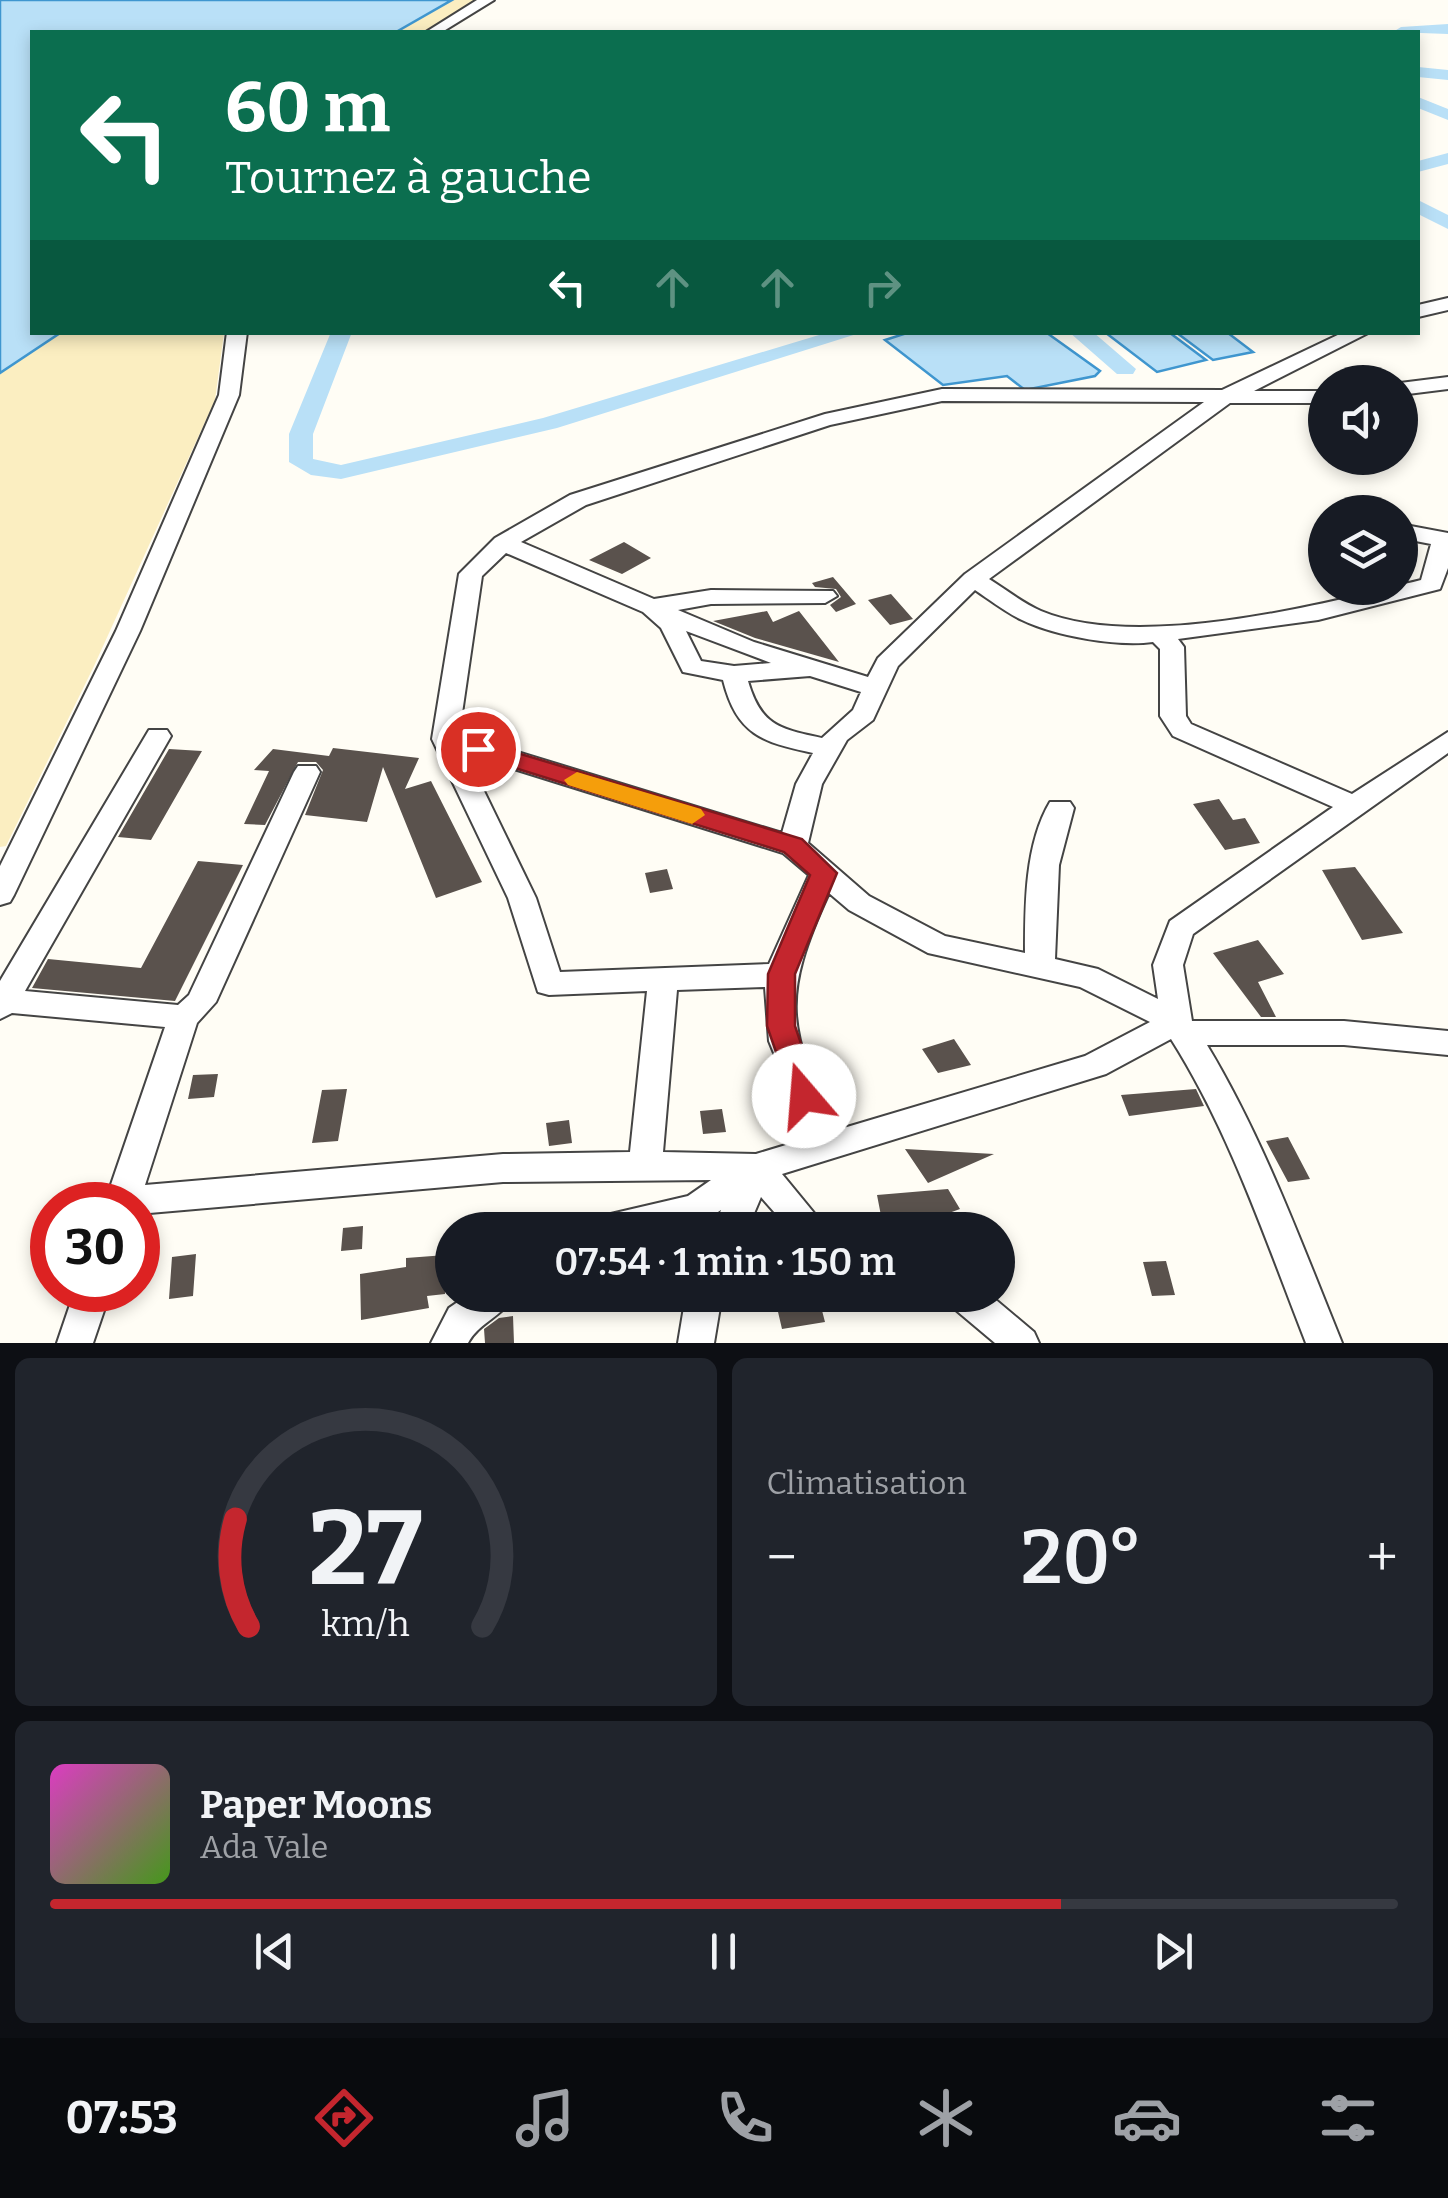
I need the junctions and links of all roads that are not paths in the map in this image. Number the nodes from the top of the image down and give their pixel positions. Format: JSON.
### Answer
{"nodes":[{"id":1,"x":487,"y":0,"type":"edge"},
{"id":2,"x":436,"y":30,"type":"edge"},
{"id":3,"x":1448,"y":304,"type":"edge"},
{"id":4,"x":1420,"y":311,"type":"edge"},
{"id":5,"x":237,"y":335,"type":"edge"},
{"id":6,"x":1355,"y":335,"type":"edge"},
{"id":7,"x":1448,"y":383,"type":"edge"},
{"id":8,"x":1418,"y":387,"type":"edge"},
{"id":9,"x":1226,"y":396,"type":"junction"},
{"id":10,"x":1308,"y":396,"type":"edge"},
{"id":11,"x":1418,"y":534,"type":"edge"},
{"id":12,"x":1446,"y":539,"type":"edge"},
{"id":13,"x":503,"y":543,"type":"junction"},
{"id":14,"x":973,"y":578,"type":"junction"},
{"id":15,"x":825,"y":596,"type":"dead end"},
{"id":16,"x":651,"y":607,"type":"junction"},
{"id":17,"x":1160,"y":634,"type":"junction"},
{"id":18,"x":811,"y":668,"type":"junction"},
{"id":19,"x":734,"y":674,"type":"junction"},
{"id":20,"x":878,"y":689,"type":"junction"},
{"id":21,"x":158,"y":736,"type":"dead end"},
{"id":22,"x":445,"y":738,"type":"junction"},
{"id":23,"x":1448,"y":740,"type":"edge"},
{"id":24,"x":830,"y":748,"type":"junction"},
{"id":25,"x":307,"y":772,"type":"dead end"},
{"id":26,"x":1355,"y":806,"type":"junction"},
{"id":27,"x":1060,"y":808,"type":"dead end"},
{"id":28,"x":793,"y":846,"type":"junction"},
{"id":29,"x":824,"y":873,"type":"junction"},
{"id":30,"x":0,"y":894,"type":"edge"},
{"id":31,"x":1040,"y":964,"type":"junction"},
{"id":32,"x":782,"y":974,"type":"junction"},
{"id":33,"x":663,"y":979,"type":"junction"},
{"id":34,"x":2,"y":1004,"type":"edge"},
{"id":35,"x":184,"y":1017,"type":"junction"},
{"id":36,"x":1180,"y":1027,"type":"junction"},
{"id":37,"x":1448,"y":1042,"type":"edge"},
{"id":38,"x":828,"y":1146,"type":"junction"},
{"id":39,"x":645,"y":1165,"type":"junction"},
{"id":40,"x":756,"y":1168,"type":"junction"},
{"id":41,"x":129,"y":1182,"type":"edge"},
{"id":42,"x":160,"y":1200,"type":"edge"},
{"id":43,"x":679,"y":1212,"type":"edge"},
{"id":44,"x":738,"y":1212,"type":"edge"},
{"id":45,"x":795,"y":1212,"type":"edge"},
{"id":46,"x":86,"y":1312,"type":"edge"},
{"id":47,"x":472,"y":1312,"type":"edge"},
{"id":48,"x":701,"y":1312,"type":"edge"},
{"id":49,"x":984,"y":1312,"type":"edge"},
{"id":50,"x":75,"y":1343,"type":"edge"},
{"id":51,"x":449,"y":1343,"type":"edge"},
{"id":52,"x":696,"y":1343,"type":"edge"},
{"id":53,"x":1021,"y":1343,"type":"edge"},
{"id":54,"x":1324,"y":1343,"type":"edge"}],
"edges":[{"from":1,"to":2,"type":"street"},
{"from":3,"to":4,"type":"street"},
{"from":5,"to":30,"type":"street"},
{"from":6,"to":9,"type":"street"},
{"from":7,"to":8,"type":"street"},
{"from":9,"to":10,"type":"street"},
{"from":9,"to":13,"type":"street"},
{"from":9,"to":14,"type":"street"},
{"from":11,"to":12,"type":"street"},
{"from":12,"to":17,"type":"street"},
{"from":13,"to":16,"type":"street"},
{"from":13,"to":22,"type":"street"},
{"from":14,"to":17,"type":"street"},
{"from":14,"to":20,"type":"street"},
{"from":15,"to":16,"type":"street"},
{"from":16,"to":18,"type":"street"},
{"from":16,"to":19,"type":"street"},
{"from":17,"to":26,"type":"street"},
{"from":18,"to":19,"type":"street"},
{"from":18,"to":20,"type":"street"},
{"from":19,"to":24,"type":"street"},
{"from":20,"to":24,"type":"street"},
{"from":21,"to":34,"type":"street"},
{"from":22,"to":28,"type":"street"},
{"from":22,"to":33,"type":"street"},
{"from":23,"to":26,"type":"street"},
{"from":24,"to":28,"type":"street"},
{"from":25,"to":35,"type":"street"},
{"from":26,"to":36,"type":"street"},
{"from":27,"to":31,"type":"street"},
{"from":28,"to":29,"type":"street"},
{"from":29,"to":31,"type":"street"},
{"from":29,"to":32,"type":"street"},
{"from":31,"to":36,"type":"street"},
{"from":32,"to":33,"type":"street"},
{"from":32,"to":38,"type":"street"},
{"from":33,"to":39,"type":"street"},
{"from":34,"to":35,"type":"street"},
{"from":35,"to":41,"type":"street"},
{"from":36,"to":37,"type":"street"},
{"from":36,"to":38,"type":"street"},
{"from":36,"to":54,"type":"street"},
{"from":38,"to":40,"type":"street"},
{"from":39,"to":40,"type":"street"},
{"from":39,"to":42,"type":"street"},
{"from":40,"to":43,"type":"street"},
{"from":40,"to":44,"type":"street"},
{"from":40,"to":45,"type":"street"},
{"from":46,"to":50,"type":"street"},
{"from":47,"to":51,"type":"street"},
{"from":48,"to":52,"type":"street"},
{"from":49,"to":53,"type":"street"}]}
